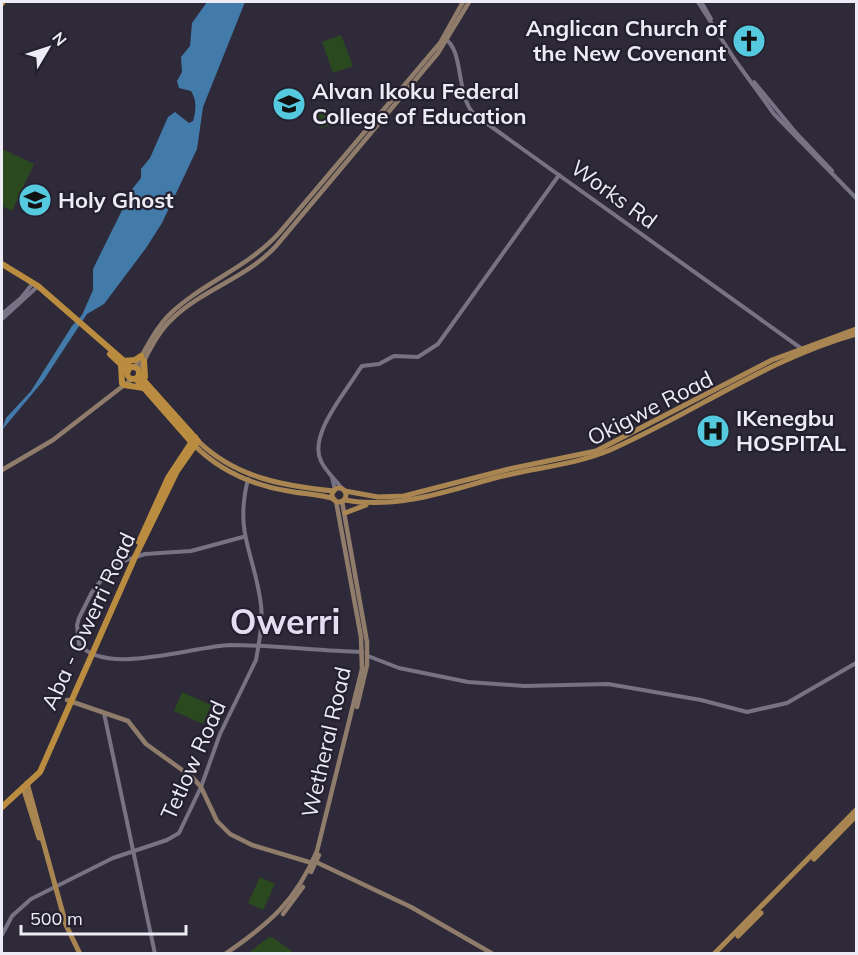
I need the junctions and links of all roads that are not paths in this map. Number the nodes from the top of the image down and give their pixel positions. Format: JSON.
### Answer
{"nodes":[{"id":1,"x":463,"y":2,"type":"edge"},
{"id":2,"x":469,"y":2,"type":"edge"},
{"id":3,"x":699,"y":2,"type":"edge"},
{"id":4,"x":446,"y":39,"type":"junction"},
{"id":5,"x":559,"y":175,"type":"junction"},
{"id":6,"x":856,"y":196,"type":"edge"},
{"id":7,"x":2,"y":266,"type":"edge"},
{"id":8,"x":35,"y":286,"type":"junction"},
{"id":9,"x":2,"y":314,"type":"edge"},
{"id":10,"x":2,"y":319,"type":"edge"},
{"id":11,"x":856,"y":329,"type":"edge"},
{"id":12,"x":856,"y":334,"type":"edge"},
{"id":13,"x":802,"y":350,"type":"junction"},
{"id":14,"x":143,"y":358,"type":"junction"},
{"id":15,"x":122,"y":363,"type":"junction"},
{"id":16,"x":133,"y":373,"type":"junction"},
{"id":17,"x":123,"y":384,"type":"junction"},
{"id":18,"x":145,"y":385,"type":"junction"},
{"id":19,"x":193,"y":444,"type":"junction"},
{"id":20,"x":562,"y":462,"type":"junction"},
{"id":21,"x":2,"y":468,"type":"edge"},
{"id":22,"x":332,"y":477,"type":"junction"},
{"id":23,"x":249,"y":478,"type":"junction"},
{"id":24,"x":335,"y":490,"type":"junction"},
{"id":25,"x":344,"y":490,"type":"junction"},
{"id":26,"x":339,"y":500,"type":"junction"},
{"id":27,"x":371,"y":503,"type":"junction"},
{"id":28,"x":345,"y":513,"type":"junction"},
{"id":29,"x":243,"y":537,"type":"junction"},
{"id":30,"x":140,"y":545,"type":"junction"},
{"id":31,"x":149,"y":554,"type":"junction"},
{"id":32,"x":133,"y":558,"type":"junction"},
{"id":33,"x":258,"y":646,"type":"junction"},
{"id":34,"x":363,"y":652,"type":"junction"},
{"id":35,"x":91,"y":654,"type":"junction"},
{"id":36,"x":368,"y":656,"type":"junction"},
{"id":37,"x":856,"y":663,"type":"edge"},
{"id":38,"x":69,"y":701,"type":"junction"},
{"id":39,"x":104,"y":712,"type":"junction"},
{"id":40,"x":26,"y":786,"type":"junction"},
{"id":41,"x":201,"y":787,"type":"junction"},
{"id":42,"x":2,"y":805,"type":"edge"},
{"id":43,"x":856,"y":810,"type":"edge"},
{"id":44,"x":856,"y":816,"type":"edge"},
{"id":45,"x":135,"y":850,"type":"junction"},
{"id":46,"x":314,"y":864,"type":"junction"},
{"id":47,"x":55,"y":886,"type":"junction"},
{"id":48,"x":2,"y":935,"type":"edge"},
{"id":49,"x":78,"y":954,"type":"edge"},
{"id":50,"x":155,"y":954,"type":"edge"},
{"id":51,"x":225,"y":954,"type":"edge"},
{"id":52,"x":231,"y":954,"type":"edge"},
{"id":53,"x":488,"y":954,"type":"edge"},
{"id":54,"x":493,"y":954,"type":"edge"},
{"id":55,"x":714,"y":954,"type":"edge"},
{"id":56,"x":719,"y":954,"type":"edge"}],
"edges":[{"from":1,"to":4,"type":"main road"},
{"from":2,"to":4,"type":"main road"},
{"from":3,"to":6,"type":"street"},
{"from":4,"to":5,"type":"street","name":"Works Rd"},
{"from":4,"to":14,"type":"main road"},
{"from":5,"to":13,"type":"street","name":"Works Rd"},
{"from":5,"to":22,"type":"street"},
{"from":7,"to":8,"type":"highway"},
{"from":7,"to":8,"type":"highway"},
{"from":8,"to":9,"type":"street"},
{"from":8,"to":10,"type":"street"},
{"from":8,"to":15,"type":"highway"},
{"from":11,"to":13,"type":"main road"},
{"from":12,"to":13,"type":"main road","name":"Okigwe Road"},
{"from":13,"to":20,"type":"main road","name":"Okigwe Road"},
{"from":14,"to":15,"type":"highway"},
{"from":14,"to":16,"type":"main road"},
{"from":14,"to":18,"type":"highway"},
{"from":15,"to":16,"type":"highway"},
{"from":15,"to":17,"type":"highway"},
{"from":16,"to":17,"type":"main road"},
{"from":16,"to":18,"type":"highway"},
{"from":17,"to":18,"type":"highway"},
{"from":17,"to":21,"type":"main road"},
{"from":18,"to":19,"type":"highway"},
{"from":19,"to":23,"type":"main road"},
{"from":19,"to":23,"type":"main road"},
{"from":19,"to":30,"type":"highway","name":"Aba - Owerri Road"},
{"from":20,"to":25,"type":"main road"},
{"from":20,"to":27,"type":"main road","name":"Okigwe Road"},
{"from":22,"to":24,"type":"street"},
{"from":22,"to":25,"type":"street"},
{"from":23,"to":24,"type":"main road"},
{"from":23,"to":26,"type":"main road","name":"Okigwe Road"},
{"from":23,"to":29,"type":"street","name":"Tetlow Road"},
{"from":24,"to":25,"type":"main road"},
{"from":24,"to":26,"type":"main road"},
{"from":25,"to":26,"type":"main road"},
{"from":26,"to":27,"type":"main road","name":"Okigwe Road"},
{"from":26,"to":28,"type":"main road","name":"Wetheral Road"},
{"from":26,"to":34,"type":"main road","name":"Wetheral Road"},
{"from":27,"to":28,"type":"main road"},
{"from":28,"to":36,"type":"main road","name":"Wetheral Road"},
{"from":29,"to":31,"type":"street"},
{"from":29,"to":33,"type":"street","name":"Tetlow Road"},
{"from":30,"to":31,"type":"street"},
{"from":30,"to":32,"type":"highway","name":"Aba - Owerri Road"},
{"from":31,"to":32,"type":"street"},
{"from":32,"to":35,"type":"highway","name":"Aba - Owerri Road"},
{"from":32,"to":35,"type":"street"},
{"from":33,"to":34,"type":"street"},
{"from":33,"to":35,"type":"street"},
{"from":33,"to":41,"type":"street","name":"Tetlow Road"},
{"from":34,"to":46,"type":"main road","name":"Wetheral Road"},
{"from":35,"to":38,"type":"highway","name":"Aba - Owerri Road"},
{"from":36,"to":37,"type":"street"},
{"from":36,"to":46,"type":"main road","name":"Wetheral Road"},
{"from":38,"to":39,"type":"main road"},
{"from":38,"to":40,"type":"highway","name":"Aba - Owerri Road"},
{"from":39,"to":41,"type":"main road"},
{"from":39,"to":45,"type":"street"},
{"from":40,"to":42,"type":"highway","name":"Aba - Owerri Road"},
{"from":40,"to":47,"type":"main road"},
{"from":41,"to":45,"type":"street","name":"Tetlow Road"},
{"from":41,"to":46,"type":"main road"},
{"from":43,"to":55,"type":"main road"},
{"from":44,"to":56,"type":"main road"},
{"from":45,"to":47,"type":"street","name":"Tetlow Road"},
{"from":45,"to":50,"type":"street"},
{"from":46,"to":51,"type":"main road","name":"Wetheral Road"},
{"from":46,"to":52,"type":"main road","name":"Wetheral Road"},
{"from":46,"to":53,"type":"main road"},
{"from":46,"to":54,"type":"main road"},
{"from":47,"to":48,"type":"street","name":"Tetlow Road"},
{"from":47,"to":49,"type":"main road"}]}
